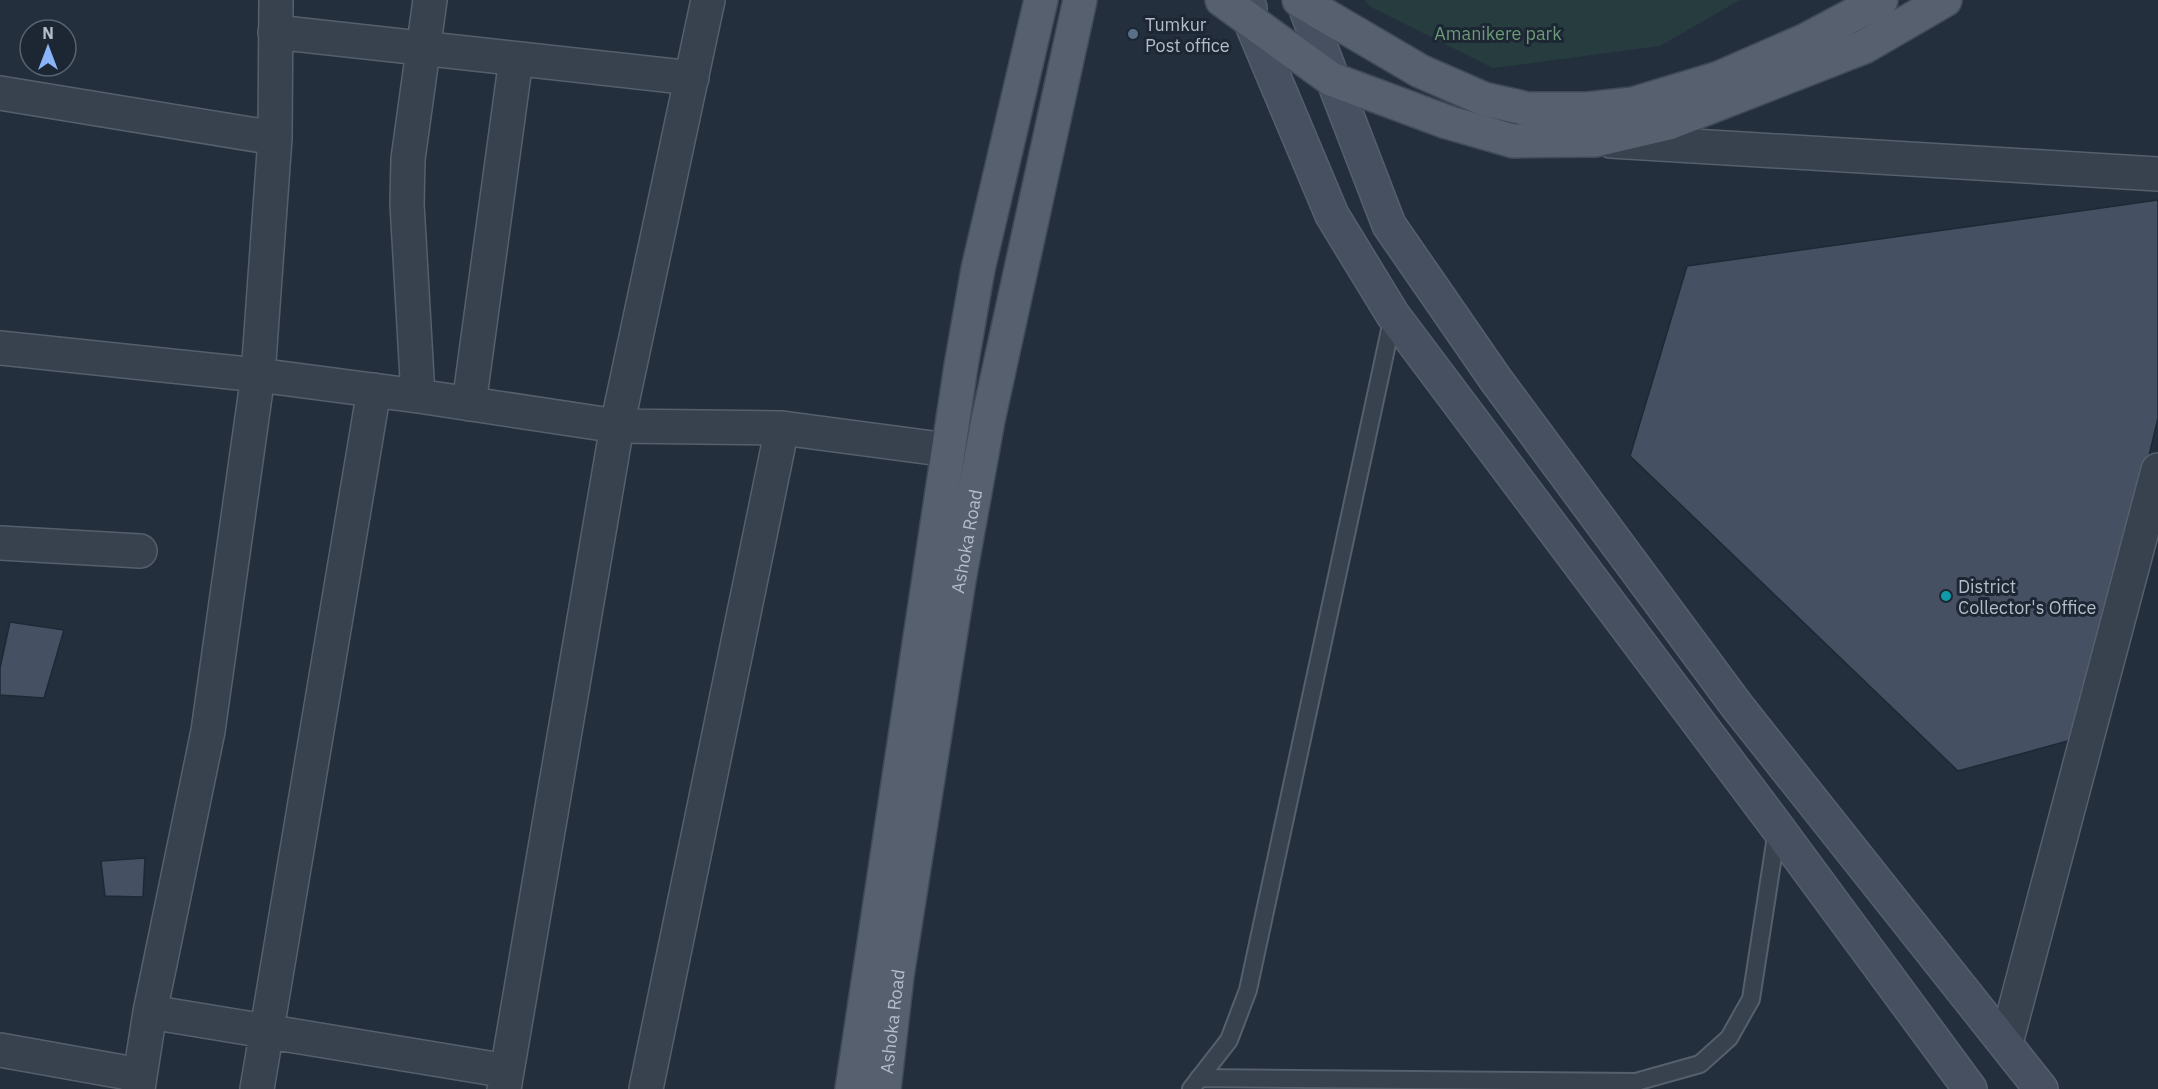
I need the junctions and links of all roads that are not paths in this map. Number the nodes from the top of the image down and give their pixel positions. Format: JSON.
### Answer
{"nodes":[{"id":1,"x":276,"y":0,"type":"edge"},
{"id":2,"x":430,"y":0,"type":"edge"},
{"id":3,"x":708,"y":0,"type":"edge"},
{"id":4,"x":1041,"y":0,"type":"edge"},
{"id":5,"x":1080,"y":0,"type":"edge"},
{"id":6,"x":1222,"y":0,"type":"edge"},
{"id":7,"x":1881,"y":0,"type":"edge"},
{"id":8,"x":1945,"y":0,"type":"edge"},
{"id":9,"x":1301,"y":2,"type":"edge"},
{"id":10,"x":1250,"y":10,"type":"edge"},
{"id":11,"x":275,"y":32,"type":"junction"},
{"id":12,"x":424,"y":49,"type":"junction"},
{"id":13,"x":516,"y":59,"type":"junction"},
{"id":14,"x":692,"y":78,"type":"junction"},
{"id":15,"x":1331,"y":79,"type":"junction"},
{"id":16,"x":0,"y":93,"type":"edge"},
{"id":17,"x":1587,"y":109,"type":"junction"},
{"id":18,"x":275,"y":138,"type":"junction"},
{"id":19,"x":1596,"y":140,"type":"junction"},
{"id":20,"x":2158,"y":174,"type":"edge"},
{"id":21,"x":1393,"y":315,"type":"junction"},
{"id":22,"x":0,"y":348,"type":"edge"},
{"id":23,"x":258,"y":375,"type":"junction"},
{"id":24,"x":374,"y":390,"type":"junction"},
{"id":25,"x":418,"y":396,"type":"junction"},
{"id":26,"x":469,"y":404,"type":"junction"},
{"id":27,"x":617,"y":426,"type":"junction"},
{"id":28,"x":782,"y":428,"type":"junction"},
{"id":29,"x":948,"y":450,"type":"junction"},
{"id":30,"x":2158,"y":470,"type":"edge"},
{"id":31,"x":0,"y":543,"type":"edge"},
{"id":32,"x":140,"y":551,"type":"dead end"},
{"id":33,"x":1777,"y":827,"type":"junction"},
{"id":34,"x":150,"y":1012,"type":"junction"},
{"id":35,"x":266,"y":1032,"type":"junction"},
{"id":36,"x":2006,"y":1043,"type":"junction"},
{"id":37,"x":0,"y":1050,"type":"edge"},
{"id":38,"x":505,"y":1080,"type":"edge"},
{"id":39,"x":139,"y":1082,"type":"edge"},
{"id":40,"x":1195,"y":1084,"type":"edge"},
{"id":41,"x":257,"y":1089,"type":"edge"},
{"id":42,"x":646,"y":1089,"type":"edge"},
{"id":43,"x":852,"y":1089,"type":"edge"},
{"id":44,"x":884,"y":1089,"type":"edge"},
{"id":45,"x":1970,"y":1089,"type":"edge"},
{"id":46,"x":2041,"y":1089,"type":"edge"}],
"edges":[{"from":1,"to":11,"type":"street"},
{"from":2,"to":12,"type":"street"},
{"from":3,"to":14,"type":"street"},
{"from":4,"to":29,"type":"main road","name":"Ashoka Road"},
{"from":5,"to":44,"type":"main road","name":"Ashoka Road"},
{"from":6,"to":10,"type":"main road"},
{"from":7,"to":17,"type":"main road"},
{"from":8,"to":19,"type":"main road"},
{"from":9,"to":15,"type":"main road"},
{"from":9,"to":17,"type":"main road"},
{"from":10,"to":15,"type":"main road"},
{"from":10,"to":21,"type":"main road"},
{"from":11,"to":12,"type":"street"},
{"from":11,"to":18,"type":"street"},
{"from":12,"to":13,"type":"street"},
{"from":12,"to":25,"type":"street"},
{"from":13,"to":14,"type":"street"},
{"from":13,"to":26,"type":"street"},
{"from":14,"to":27,"type":"street"},
{"from":15,"to":19,"type":"main road"},
{"from":15,"to":36,"type":"main road"},
{"from":16,"to":18,"type":"street"},
{"from":17,"to":19,"type":"street"},
{"from":18,"to":23,"type":"street"},
{"from":19,"to":20,"type":"street"},
{"from":21,"to":33,"type":"main road"},
{"from":21,"to":40,"type":"lane"},
{"from":22,"to":23,"type":"street"},
{"from":23,"to":24,"type":"street"},
{"from":23,"to":34,"type":"street"},
{"from":24,"to":25,"type":"street"},
{"from":24,"to":35,"type":"street"},
{"from":25,"to":26,"type":"street"},
{"from":26,"to":27,"type":"street"},
{"from":27,"to":28,"type":"street"},
{"from":27,"to":38,"type":"street"},
{"from":28,"to":29,"type":"street"},
{"from":28,"to":42,"type":"street"},
{"from":29,"to":43,"type":"main road","name":"Ashoka Road"},
{"from":30,"to":36,"type":"street"},
{"from":31,"to":32,"type":"street"},
{"from":33,"to":40,"type":"lane"},
{"from":33,"to":45,"type":"main road"},
{"from":34,"to":35,"type":"street"},
{"from":34,"to":39,"type":"street"},
{"from":35,"to":38,"type":"street"},
{"from":35,"to":41,"type":"street"},
{"from":36,"to":46,"type":"main road"},
{"from":37,"to":39,"type":"street"}]}
